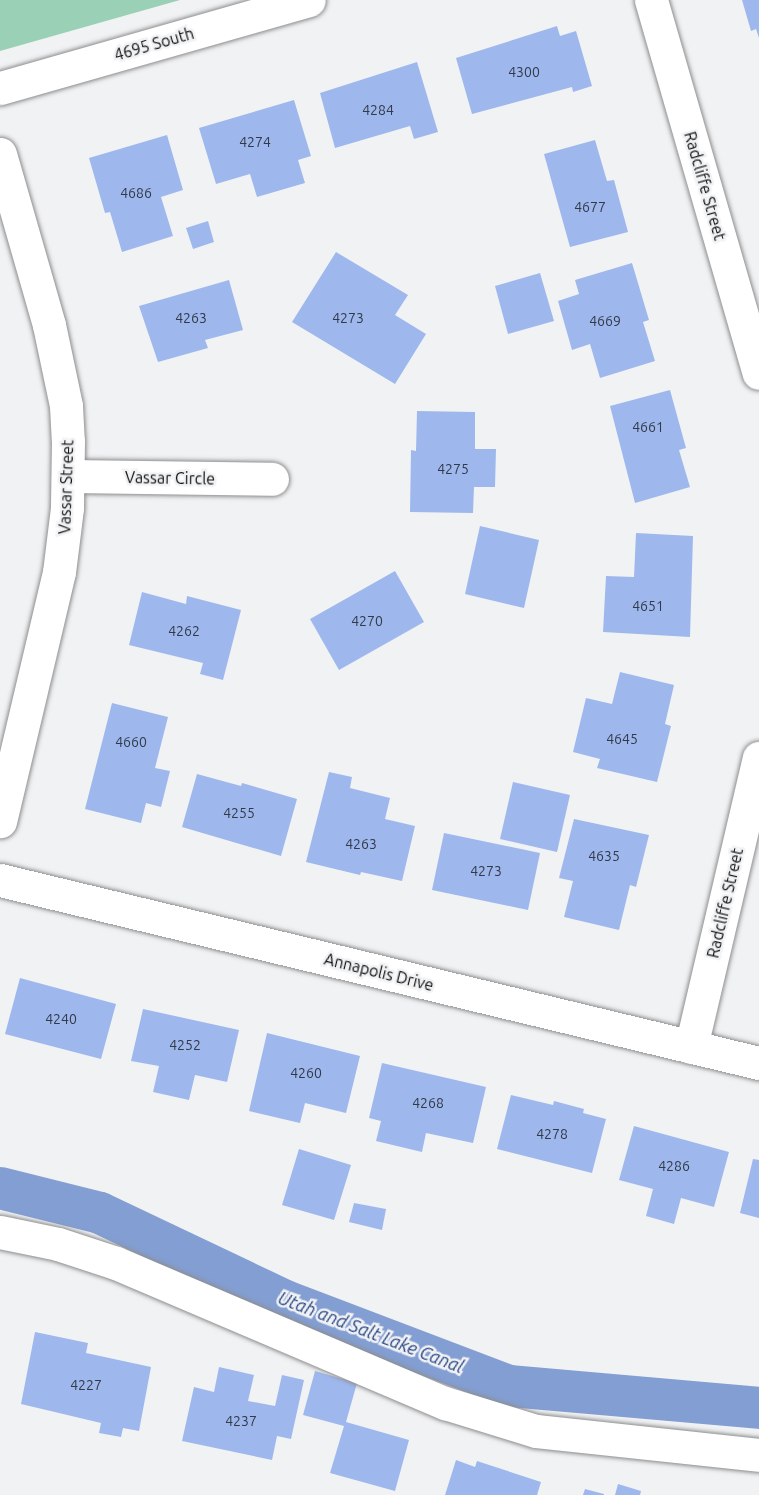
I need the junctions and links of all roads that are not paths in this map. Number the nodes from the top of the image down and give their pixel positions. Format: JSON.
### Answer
{"nodes":[{"id":1,"x":309,"y":0,"type":"edge"},
{"id":2,"x":651,"y":0,"type":"edge"},
{"id":3,"x":0,"y":88,"type":"edge"},
{"id":4,"x":0,"y":154,"type":"edge"},
{"id":5,"x":759,"y":373,"type":"edge"},
{"id":6,"x":68,"y":476,"type":"junction"},
{"id":7,"x":272,"y":479,"type":"dead end"},
{"id":8,"x":759,"y":758,"type":"edge"},
{"id":9,"x":0,"y":821,"type":"edge"},
{"id":10,"x":0,"y":880,"type":"edge"},
{"id":11,"x":691,"y":1047,"type":"junction"},
{"id":12,"x":759,"y":1063,"type":"edge"},
{"id":13,"x":0,"y":1232,"type":"edge"},
{"id":14,"x":759,"y":1455,"type":"edge"}],
"edges":[{"from":1,"to":3,"type":"street","name":"4695 South"},
{"from":2,"to":5,"type":"street","name":"Radcliffe Street"},
{"from":4,"to":6,"type":"street","name":"Vassar Street"},
{"from":6,"to":7,"type":"street","name":"Vassar Circle"},
{"from":6,"to":9,"type":"street","name":"Vassar Street"},
{"from":8,"to":11,"type":"street","name":"Radcliffe Street"},
{"from":10,"to":11,"type":"street","name":"Annapolis Drive"},
{"from":11,"to":12,"type":"street","name":"Annapolis Drive"},
{"from":13,"to":14,"type":"street"}]}
